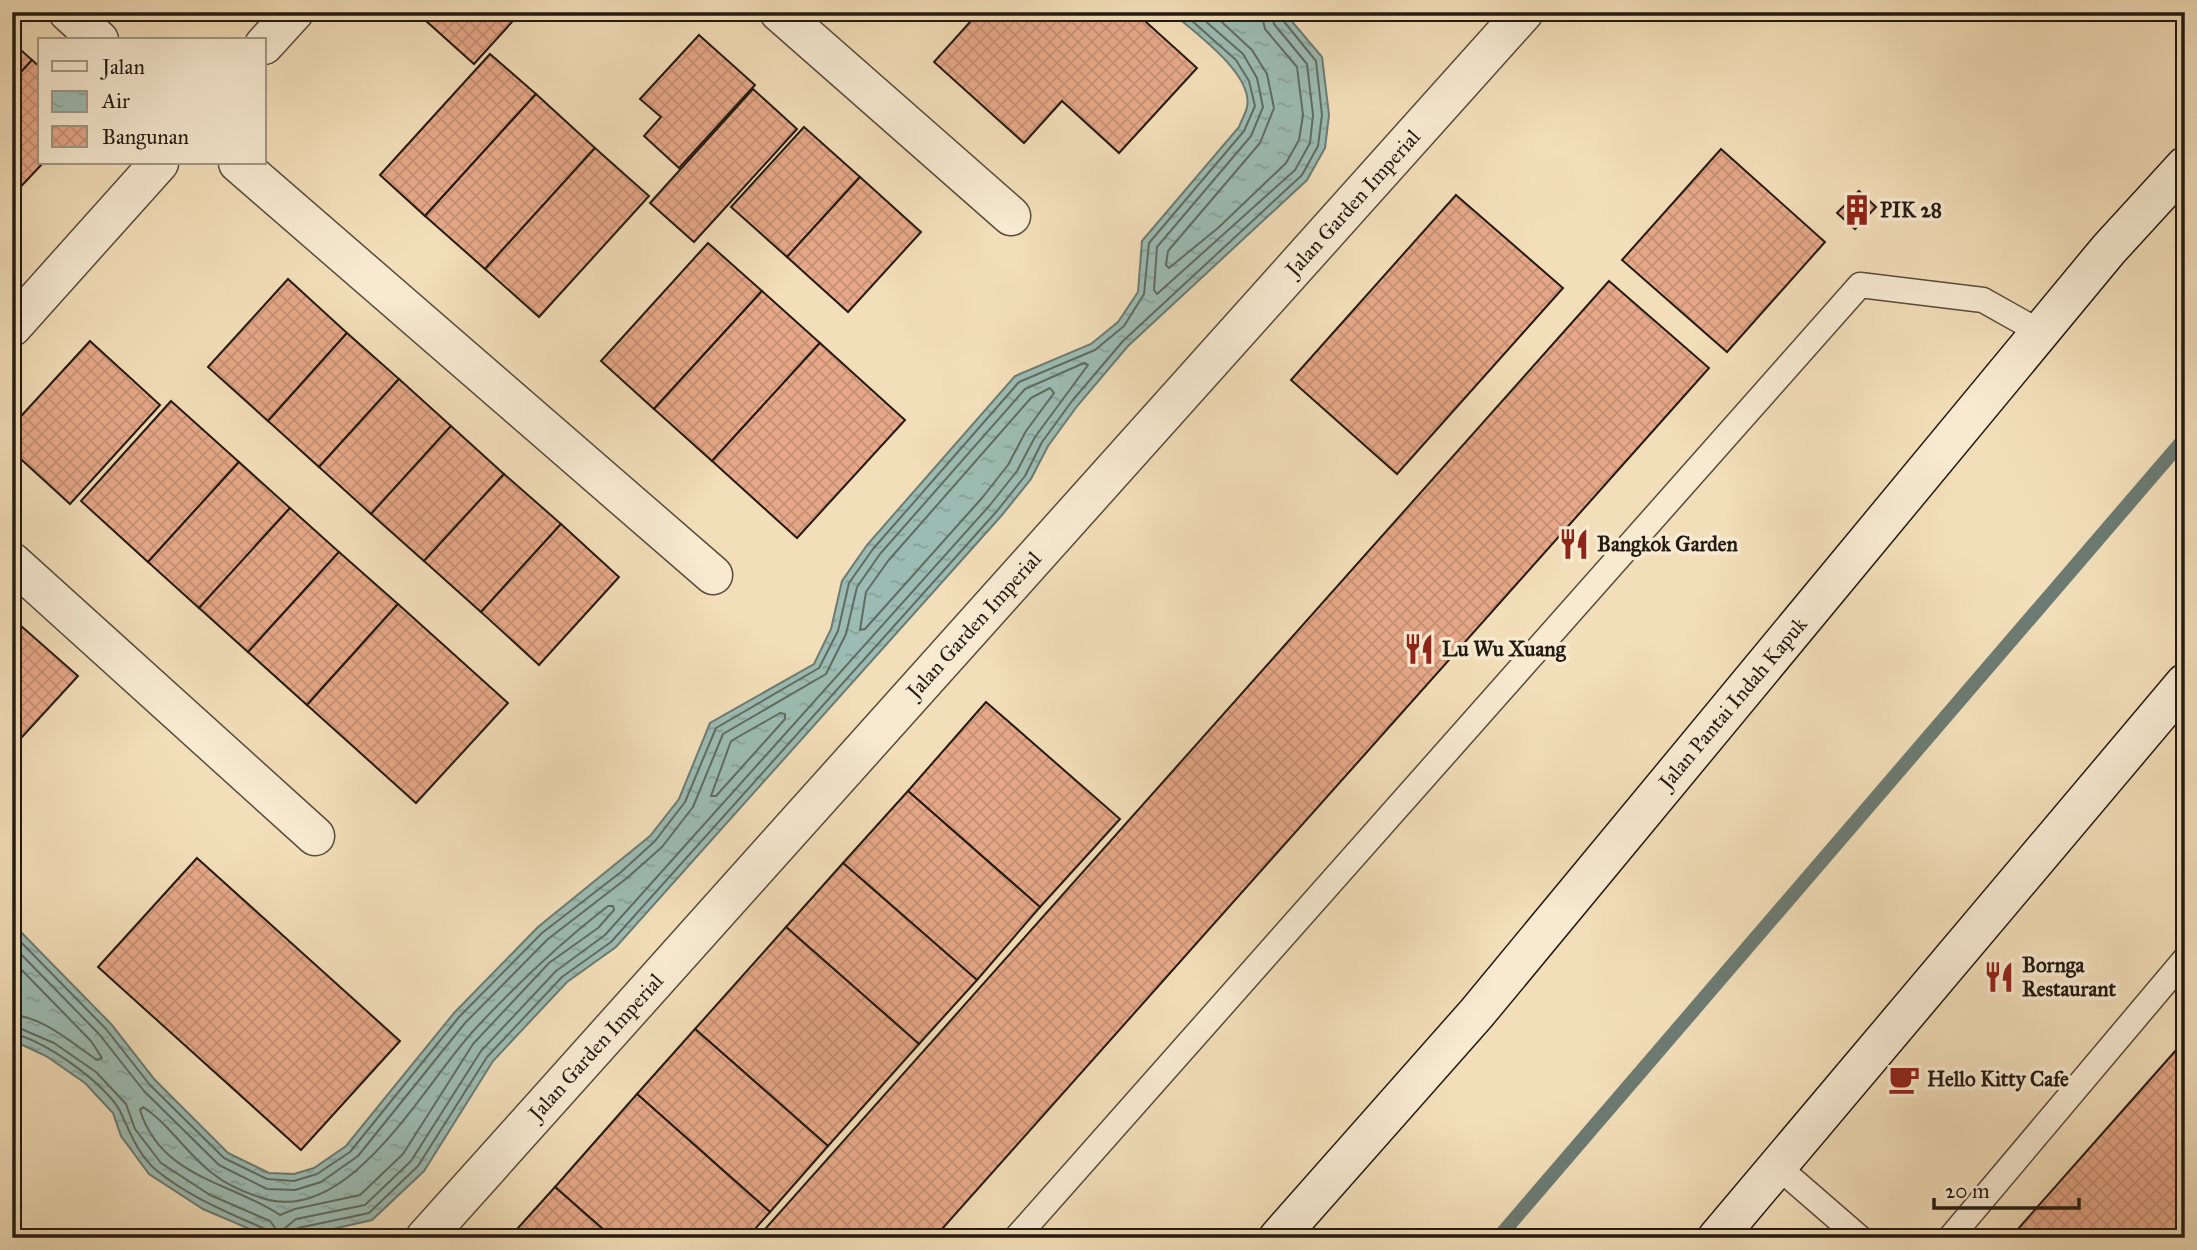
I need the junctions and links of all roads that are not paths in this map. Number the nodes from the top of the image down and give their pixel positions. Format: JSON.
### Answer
{"nodes":[{"id":1,"x":68,"y":12,"type":"edge"},
{"id":2,"x":294,"y":12,"type":"edge"},
{"id":3,"x":779,"y":12,"type":"edge"},
{"id":4,"x":1524,"y":12,"type":"edge"},
{"id":5,"x":97,"y":38,"type":"edge"},
{"id":6,"x":266,"y":43,"type":"edge"},
{"id":7,"x":158,"y":164,"type":"edge"},
{"id":8,"x":239,"y":164,"type":"edge"},
{"id":9,"x":2185,"y":166,"type":"edge"},
{"id":10,"x":1011,"y":215,"type":"dead end"},
{"id":11,"x":12,"y":327,"type":"edge"},
{"id":12,"x":2040,"y":332,"type":"junction"},
{"id":13,"x":12,"y":562,"type":"edge"},
{"id":14,"x":713,"y":575,"type":"dead end"},
{"id":15,"x":2185,"y":683,"type":"edge"},
{"id":16,"x":314,"y":836,"type":"dead end"},
{"id":17,"x":2185,"y":959,"type":"edge"},
{"id":18,"x":1777,"y":1166,"type":"junction"},
{"id":19,"x":425,"y":1238,"type":"edge"},
{"id":20,"x":1016,"y":1238,"type":"edge"},
{"id":21,"x":1278,"y":1238,"type":"edge"},
{"id":22,"x":1717,"y":1238,"type":"edge"},
{"id":23,"x":1860,"y":1238,"type":"edge"},
{"id":24,"x":1950,"y":1238,"type":"edge"}],
"edges":[{"from":1,"to":5,"type":"street"},
{"from":2,"to":6,"type":"street"},
{"from":3,"to":10,"type":"street"},
{"from":4,"to":19,"type":"street","name":"Jalan Garden Imperial"},
{"from":7,"to":11,"type":"street"},
{"from":8,"to":14,"type":"street"},
{"from":9,"to":12,"type":"street","name":"Jalan Pantai Indah Kapuk"},
{"from":12,"to":20,"type":"lane"},
{"from":12,"to":21,"type":"street","name":"Jalan Pantai Indah Kapuk"},
{"from":13,"to":16,"type":"street"},
{"from":15,"to":18,"type":"street"},
{"from":17,"to":24,"type":"lane"},
{"from":18,"to":22,"type":"street"},
{"from":18,"to":23,"type":"lane"}]}
